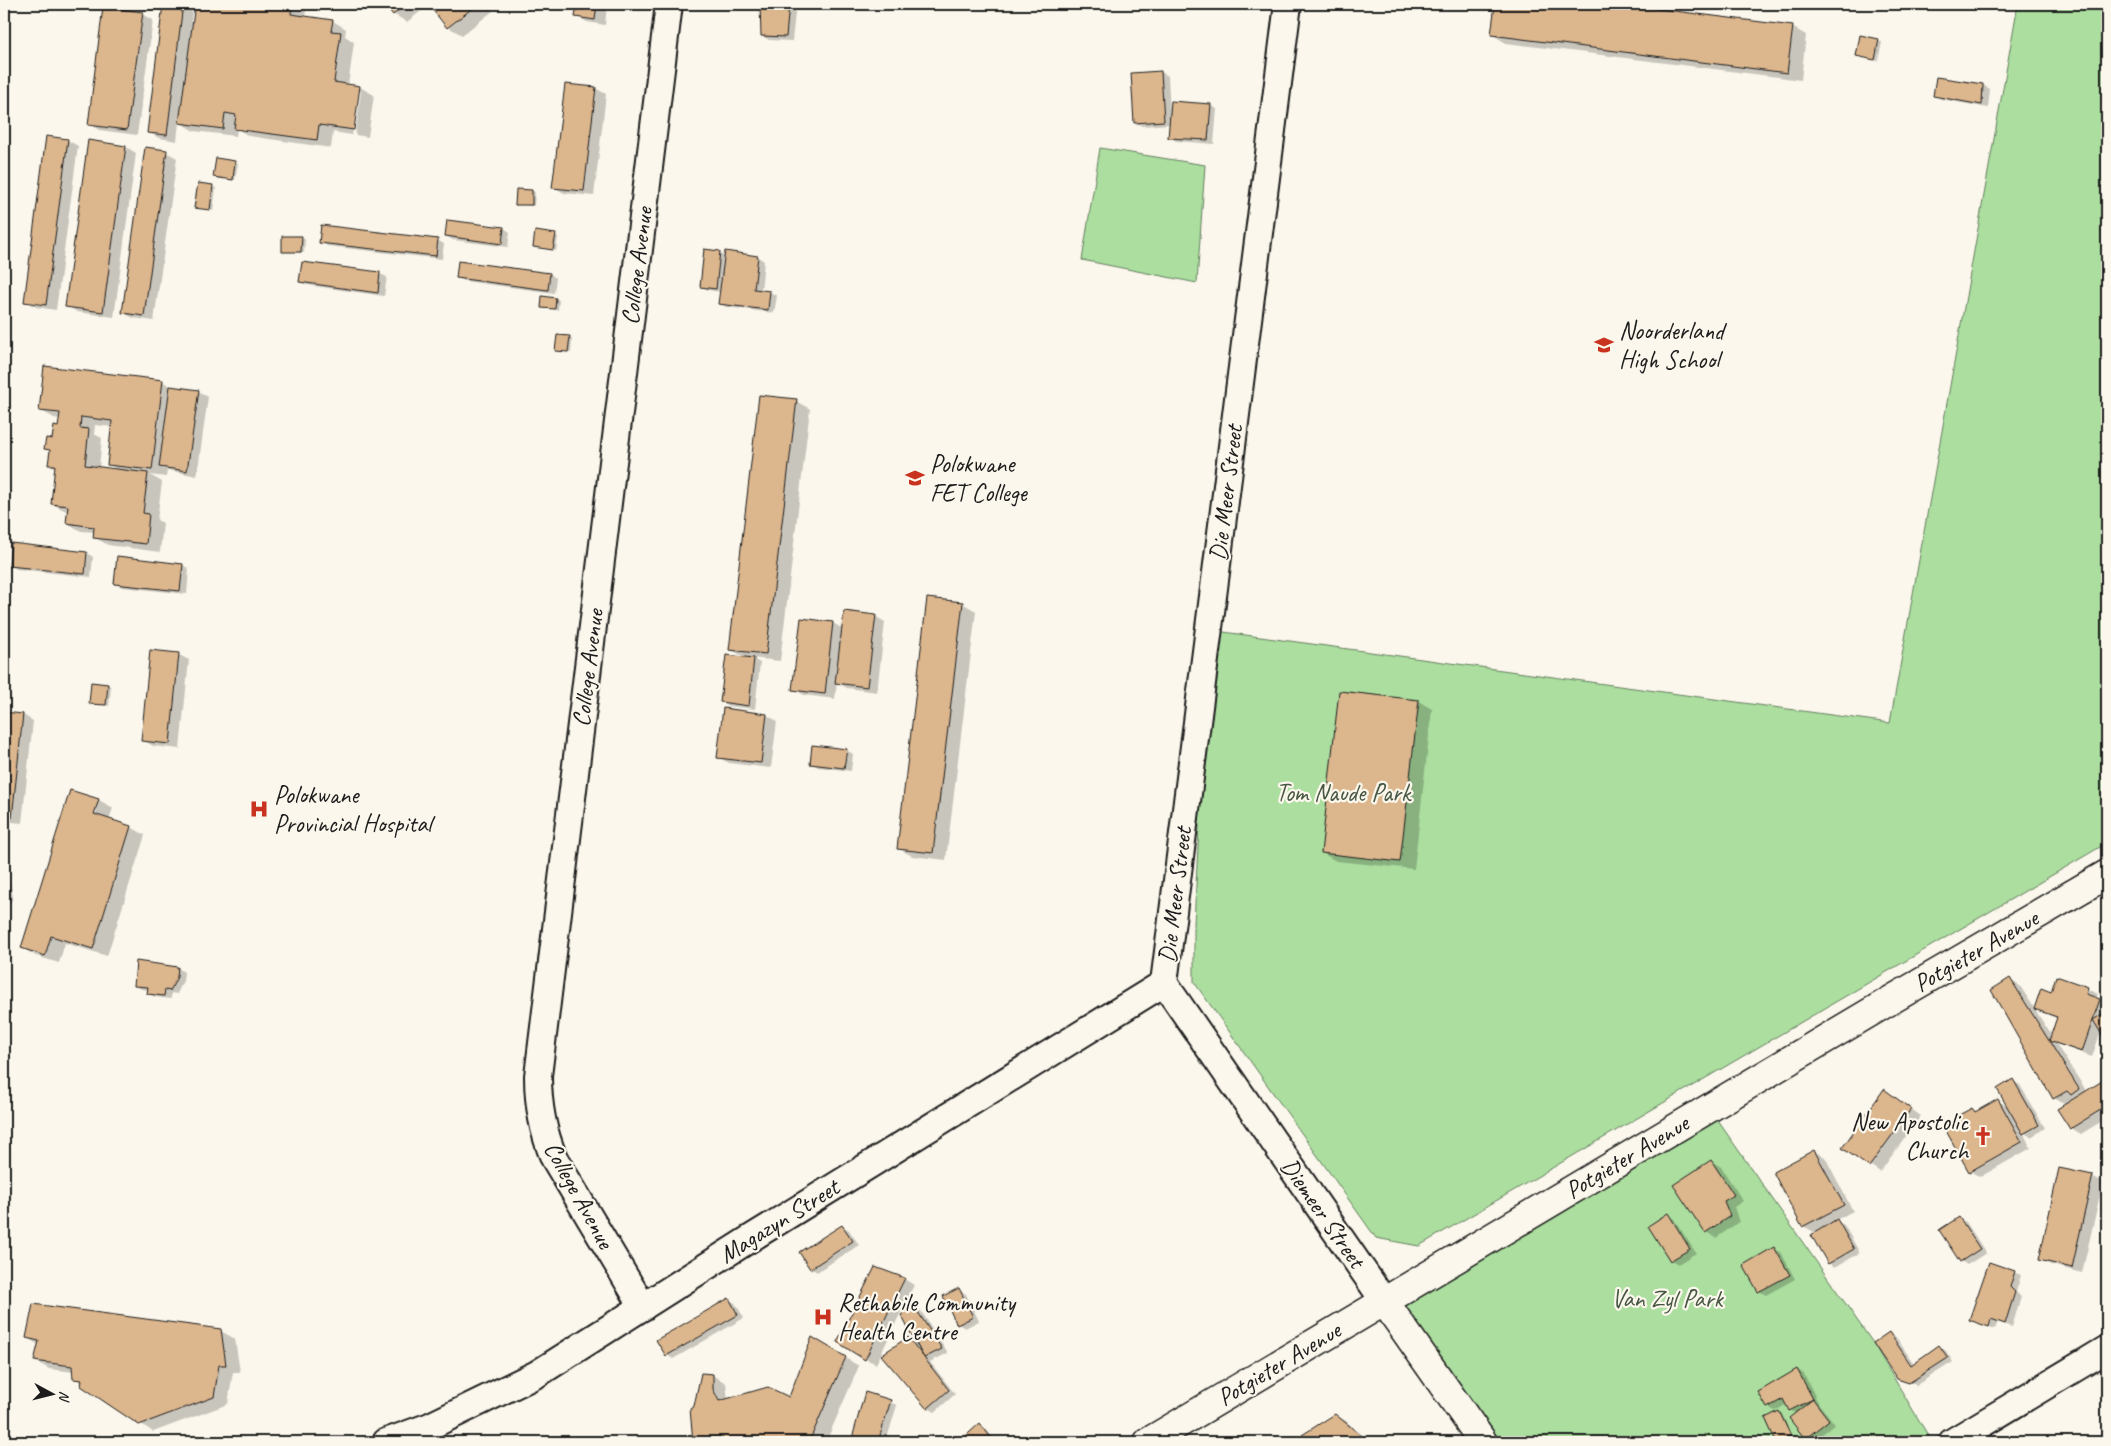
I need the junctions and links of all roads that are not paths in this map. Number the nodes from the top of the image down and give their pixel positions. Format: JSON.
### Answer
{"nodes":[{"id":1,"x":669,"y":4,"type":"edge"},
{"id":2,"x":1288,"y":4,"type":"edge"},
{"id":3,"x":2107,"y":874,"type":"edge"},
{"id":4,"x":1164,"y":983,"type":"junction"},
{"id":5,"x":1384,"y":1301,"type":"junction"},
{"id":6,"x":643,"y":1307,"type":"junction"},
{"id":7,"x":2107,"y":1350,"type":"edge"},
{"id":8,"x":386,"y":1442,"type":"edge"},
{"id":9,"x":1148,"y":1442,"type":"edge"},
{"id":10,"x":1483,"y":1442,"type":"edge"},
{"id":11,"x":1952,"y":1442,"type":"edge"}],
"edges":[{"from":1,"to":6,"type":"street","name":"College Avenue"},
{"from":2,"to":4,"type":"street","name":"Die Meer Street"},
{"from":3,"to":5,"type":"street","name":"Potgieter Avenue"},
{"from":4,"to":5,"type":"street","name":"Diemeer Street"},
{"from":4,"to":6,"type":"street","name":"Magazyn Street"},
{"from":5,"to":9,"type":"street","name":"Potgieter Avenue"},
{"from":5,"to":10,"type":"street","name":"Diemeer Street"},
{"from":6,"to":8,"type":"street","name":"Magazyn Street"},
{"from":7,"to":11,"type":"street"}]}
